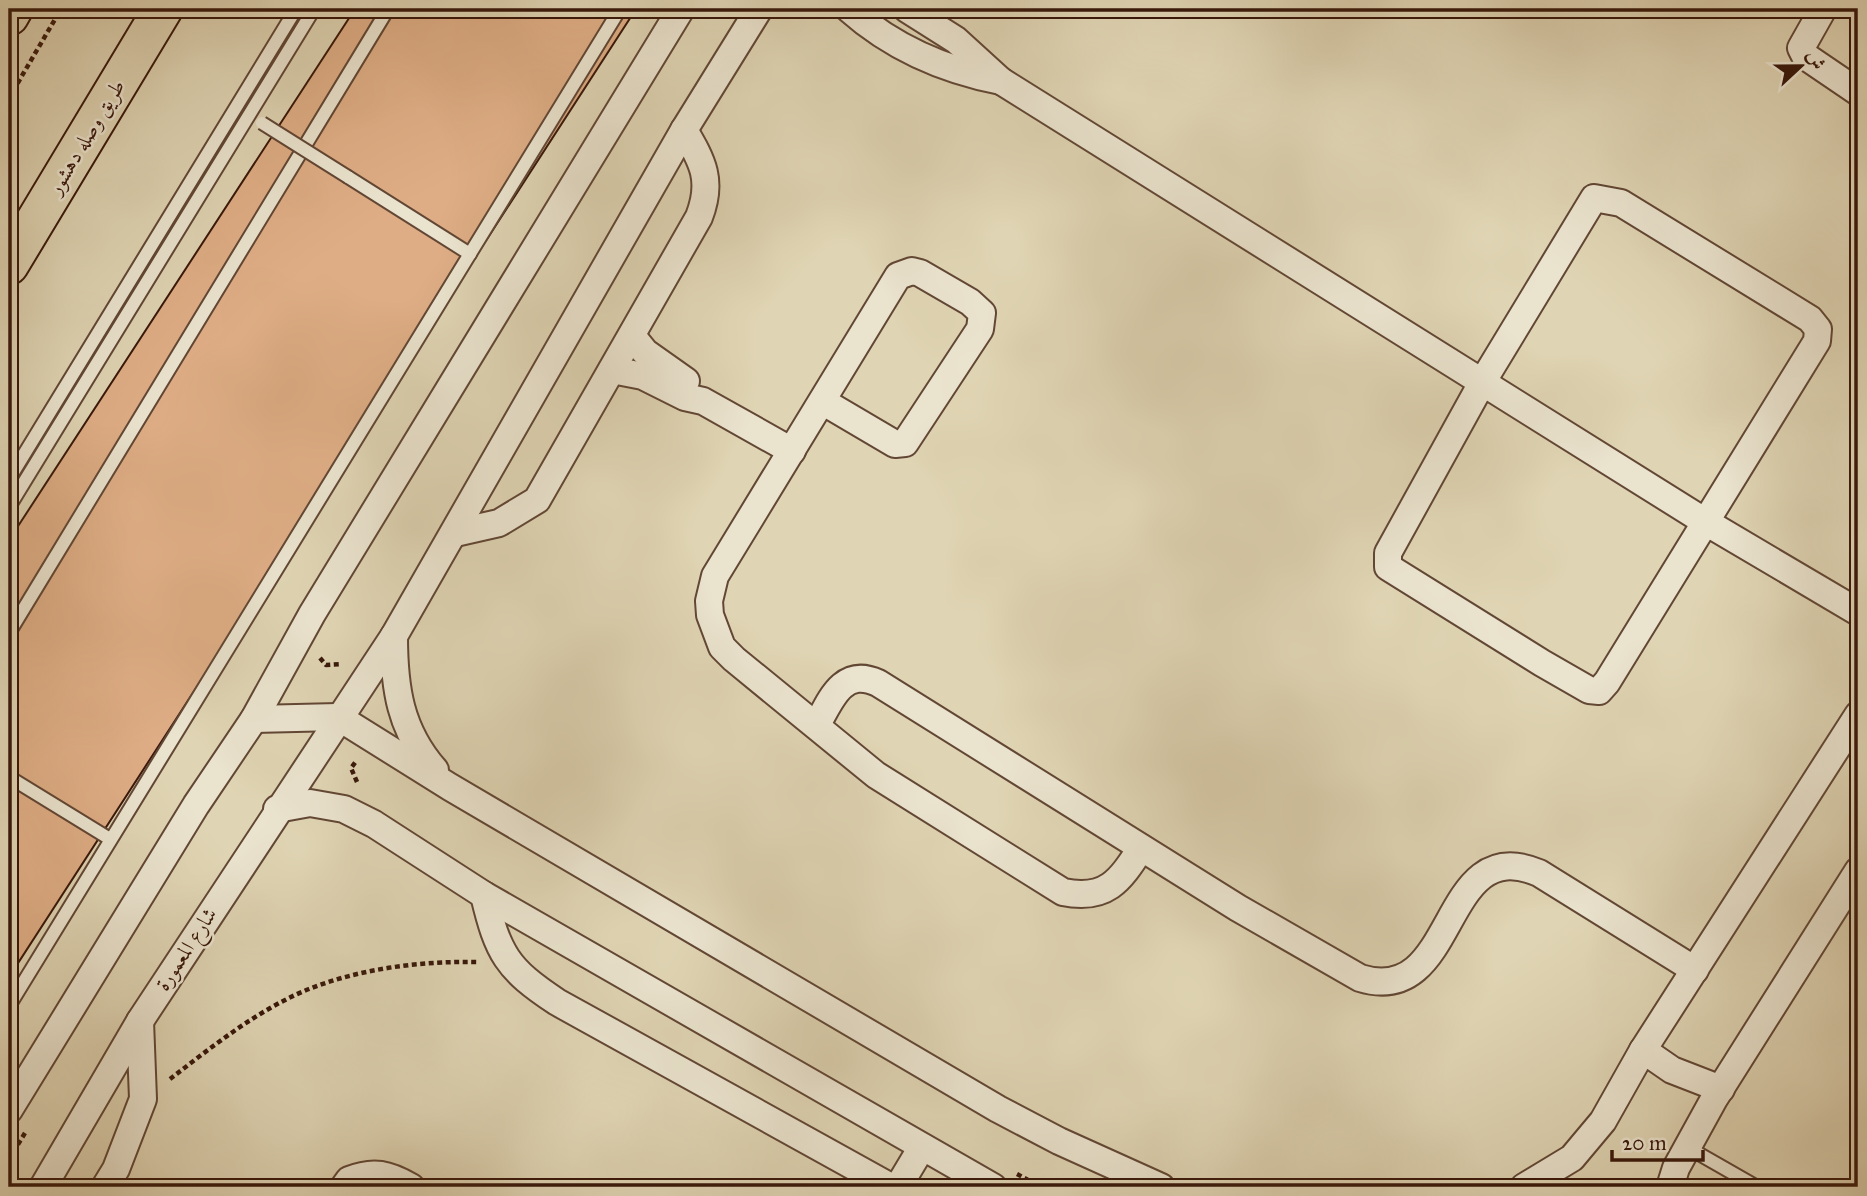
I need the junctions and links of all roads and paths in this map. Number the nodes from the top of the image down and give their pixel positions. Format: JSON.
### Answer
{"nodes":[{"id":1,"x":13,"y":9,"type":"edge"},
{"id":2,"x":61,"y":9,"type":"edge"},
{"id":3,"x":163,"y":9,"type":"edge"},
{"id":4,"x":296,"y":9,"type":"edge"},
{"id":5,"x":314,"y":9,"type":"edge"},
{"id":6,"x":388,"y":9,"type":"edge"},
{"id":7,"x":620,"y":9,"type":"edge"},
{"id":8,"x":681,"y":9,"type":"edge"},
{"id":9,"x":759,"y":9,"type":"edge"},
{"id":10,"x":849,"y":9,"type":"edge"},
{"id":11,"x":907,"y":9,"type":"edge"},
{"id":12,"x":1824,"y":9,"type":"edge"},
{"id":13,"x":9,"y":16,"type":"edge"},
{"id":14,"x":1002,"y":81,"type":"junction"},
{"id":15,"x":1858,"y":93,"type":"edge"},
{"id":16,"x":9,"y":98,"type":"edge"},
{"id":17,"x":237,"y":108,"type":"junction"},
{"id":18,"x":248,"y":116,"type":"junction"},
{"id":19,"x":684,"y":130,"type":"junction"},
{"id":20,"x":470,"y":254,"type":"junction"},
{"id":21,"x":9,"y":265,"type":"edge"},
{"id":22,"x":632,"y":336,"type":"junction"},
{"id":23,"x":612,"y":370,"type":"junction"},
{"id":24,"x":1483,"y":381,"type":"junction"},
{"id":25,"x":703,"y":401,"type":"junction"},
{"id":26,"x":822,"y":401,"type":"junction"},
{"id":27,"x":792,"y":451,"type":"junction"},
{"id":28,"x":9,"y":479,"type":"edge"},
{"id":29,"x":9,"y":508,"type":"edge"},
{"id":30,"x":1704,"y":521,"type":"junction"},
{"id":31,"x":455,"y":533,"type":"junction"},
{"id":32,"x":1858,"y":612,"type":"edge"},
{"id":33,"x":9,"y":633,"type":"edge"},
{"id":34,"x":394,"y":636,"type":"junction"},
{"id":35,"x":1858,"y":715,"type":"edge"},
{"id":36,"x":338,"y":717,"type":"junction"},
{"id":37,"x":254,"y":719,"type":"junction"},
{"id":38,"x":817,"y":725,"type":"junction"},
{"id":39,"x":362,"y":758,"type":"dead end"},
{"id":40,"x":9,"y":777,"type":"edge"},
{"id":41,"x":450,"y":787,"type":"junction"},
{"id":42,"x":366,"y":790,"type":"dead end"},
{"id":43,"x":277,"y":809,"type":"junction"},
{"id":44,"x":110,"y":839,"type":"junction"},
{"id":45,"x":1142,"y":848,"type":"junction"},
{"id":46,"x":1858,"y":871,"type":"edge"},
{"id":47,"x":484,"y":895,"type":"junction"},
{"id":48,"x":507,"y":963,"type":"junction"},
{"id":49,"x":1695,"y":970,"type":"junction"},
{"id":50,"x":9,"y":1006,"type":"edge"},
{"id":51,"x":139,"y":1021,"type":"junction"},
{"id":52,"x":1643,"y":1050,"type":"junction"},
{"id":53,"x":1721,"y":1089,"type":"junction"},
{"id":54,"x":143,"y":1099,"type":"junction"},
{"id":55,"x":9,"y":1110,"type":"edge"},
{"id":56,"x":922,"y":1147,"type":"junction"},
{"id":57,"x":1687,"y":1147,"type":"junction"},
{"id":58,"x":999,"y":1177,"type":"edge"},
{"id":59,"x":43,"y":1187,"type":"edge"},
{"id":60,"x":105,"y":1187,"type":"edge"},
{"id":61,"x":344,"y":1187,"type":"edge"},
{"id":62,"x":411,"y":1187,"type":"edge"},
{"id":63,"x":891,"y":1187,"type":"edge"},
{"id":64,"x":898,"y":1187,"type":"edge"},
{"id":65,"x":1041,"y":1187,"type":"edge"},
{"id":66,"x":1161,"y":1187,"type":"edge"},
{"id":67,"x":1524,"y":1187,"type":"edge"},
{"id":68,"x":1670,"y":1187,"type":"edge"},
{"id":69,"x":1757,"y":1187,"type":"edge"}],
"edges":[{"from":1,"to":13,"type":"main road"},
{"from":2,"to":16,"type":"path"},
{"from":3,"to":21,"type":"main road","name":"طريق وصله دهشور"},
{"from":4,"to":17,"type":"lane"},
{"from":5,"to":18,"type":"lane"},
{"from":6,"to":33,"type":"lane"},
{"from":7,"to":20,"type":"lane"},
{"from":8,"to":37,"type":"street"},
{"from":9,"to":19,"type":"street","name":"شارع المعمورة"},
{"from":10,"to":14,"type":"street"},
{"from":11,"to":14,"type":"street"},
{"from":12,"to":15,"type":"street"},
{"from":14,"to":24,"type":"street"},
{"from":17,"to":18,"type":"lane"},
{"from":17,"to":28,"type":"lane"},
{"from":18,"to":20,"type":"lane","bridge":true},
{"from":18,"to":29,"type":"lane"},
{"from":19,"to":22,"type":"street"},
{"from":19,"to":31,"type":"street","name":"شارع المعمورة"},
{"from":20,"to":44,"type":"lane"},
{"from":22,"to":23,"type":"street"},
{"from":22,"to":25,"type":"street"},
{"from":23,"to":25,"type":"street"},
{"from":23,"to":31,"type":"street"},
{"from":24,"to":30,"type":"street"},
{"from":24,"to":30,"type":"street"},
{"from":24,"to":30,"type":"street"},
{"from":25,"to":27,"type":"street"},
{"from":26,"to":26,"type":"street"},
{"from":26,"to":27,"type":"street"},
{"from":27,"to":38,"type":"street"},
{"from":30,"to":32,"type":"street"},
{"from":31,"to":34,"type":"street","name":"شارع المعمورة"},
{"from":34,"to":36,"type":"street","name":"شارع المعمورة"},
{"from":34,"to":41,"type":"street"},
{"from":35,"to":49,"type":"street"},
{"from":36,"to":37,"type":"street"},
{"from":36,"to":41,"type":"street"},
{"from":36,"to":43,"type":"street","name":"شارع المعمورة"},
{"from":37,"to":55,"type":"street"},
{"from":38,"to":45,"type":"street"},
{"from":38,"to":45,"type":"street"},
{"from":39,"to":42,"type":"path"},
{"from":40,"to":44,"type":"lane"},
{"from":41,"to":66,"type":"street"},
{"from":43,"to":47,"type":"street"},
{"from":43,"to":51,"type":"street","name":"شارع المعمورة"},
{"from":44,"to":50,"type":"lane"},
{"from":45,"to":49,"type":"street"},
{"from":46,"to":53,"type":"street"},
{"from":47,"to":48,"type":"street"},
{"from":47,"to":56,"type":"street"},
{"from":48,"to":54,"type":"path"},
{"from":48,"to":63,"type":"street"},
{"from":49,"to":52,"type":"street"},
{"from":51,"to":54,"type":"street"},
{"from":51,"to":59,"type":"street","name":"شارع المعمورة"},
{"from":52,"to":53,"type":"street"},
{"from":52,"to":67,"type":"street"},
{"from":53,"to":57,"type":"street"},
{"from":54,"to":60,"type":"street"},
{"from":56,"to":58,"type":"street"},
{"from":56,"to":64,"type":"street"},
{"from":57,"to":68,"type":"street"},
{"from":57,"to":69,"type":"lane"},
{"from":58,"to":65,"type":"path"},
{"from":61,"to":62,"type":"street"}]}
